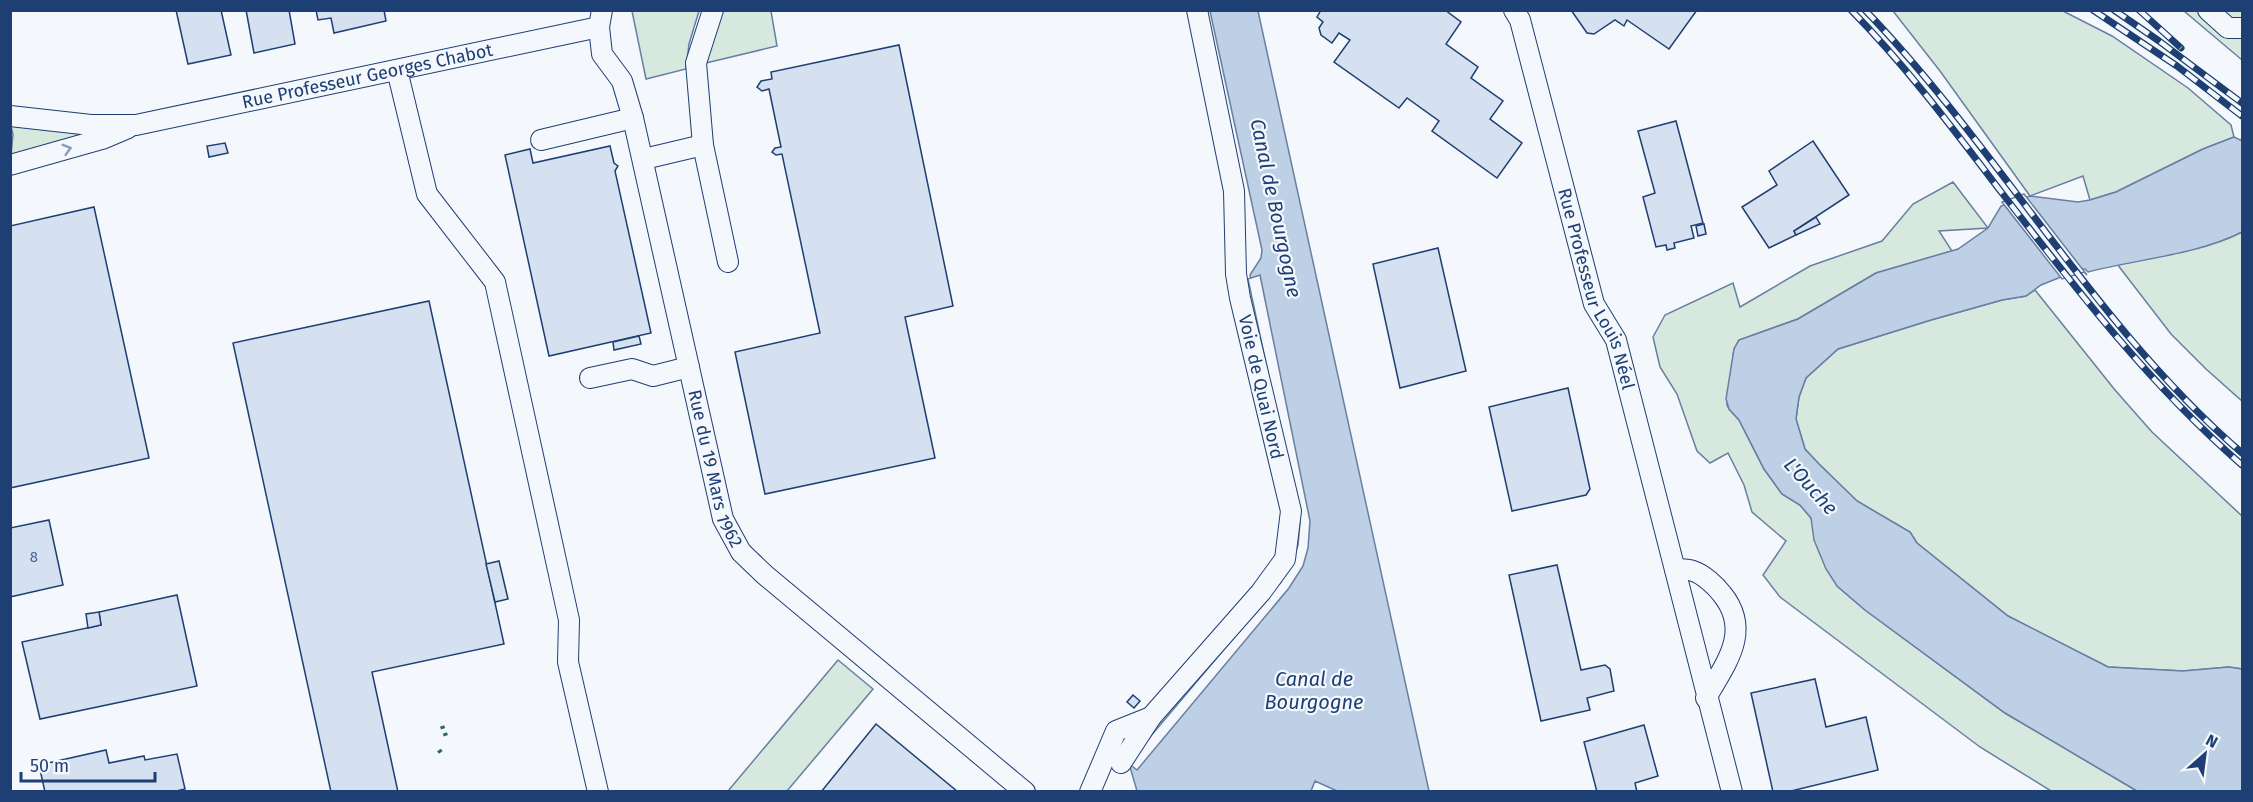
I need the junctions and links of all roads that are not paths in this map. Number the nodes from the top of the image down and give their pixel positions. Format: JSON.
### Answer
{"nodes":[{"id":1,"x":713,"y":10,"type":"edge"},
{"id":2,"x":1197,"y":10,"type":"edge"},
{"id":3,"x":1514,"y":10,"type":"edge"},
{"id":4,"x":2208,"y":10,"type":"edge"},
{"id":5,"x":601,"y":19,"type":"edge"},
{"id":6,"x":2242,"y":28,"type":"edge"},
{"id":7,"x":397,"y":70,"type":"junction"},
{"id":8,"x":10,"y":116,"type":"edge"},
{"id":9,"x":633,"y":118,"type":"junction"},
{"id":10,"x":136,"y":125,"type":"junction"},
{"id":11,"x":541,"y":140,"type":"dead end"},
{"id":12,"x":703,"y":145,"type":"junction"},
{"id":13,"x":644,"y":159,"type":"junction"},
{"id":14,"x":10,"y":165,"type":"edge"},
{"id":15,"x":729,"y":262,"type":"dead end"},
{"id":16,"x":689,"y":367,"type":"junction"},
{"id":17,"x":590,"y":378,"type":"dead end"},
{"id":18,"x":1675,"y":569,"type":"junction"},
{"id":19,"x":1706,"y":698,"type":"junction"},
{"id":20,"x":1151,"y":717,"type":"junction"},
{"id":21,"x":1121,"y":763,"type":"dead end"},
{"id":22,"x":598,"y":792,"type":"edge"},
{"id":23,"x":1025,"y":792,"type":"edge"},
{"id":24,"x":1090,"y":792,"type":"edge"},
{"id":25,"x":1732,"y":792,"type":"edge"}],
"edges":[{"from":1,"to":12,"type":"street"},
{"from":2,"to":20,"type":"street","name":"Voie de Quai Nord"},
{"from":3,"to":18,"type":"street","name":"Rue Professeur Louis Néel"},
{"from":4,"to":6,"type":"street"},
{"from":5,"to":7,"type":"street","name":"Rue Professeur Georges Chabot"},
{"from":5,"to":9,"type":"street","name":"Rue du 19 Mars 1962"},
{"from":7,"to":10,"type":"street","name":"Rue Professeur Georges Chabot"},
{"from":7,"to":22,"type":"street"},
{"from":8,"to":10,"type":"street","name":"Rue Professeur Georges Chabot"},
{"from":9,"to":11,"type":"street"},
{"from":9,"to":13,"type":"street","name":"Rue du 19 Mars 1962"},
{"from":14,"to":10,"type":"street","name":"Rue Professeur Georges Chabot","one_way":true},
{"from":12,"to":13,"type":"street"},
{"from":12,"to":15,"type":"street"},
{"from":13,"to":16,"type":"street","name":"Rue du 19 Mars 1962"},
{"from":16,"to":17,"type":"street"},
{"from":16,"to":23,"type":"street","name":"Rue du 19 Mars 1962"},
{"from":18,"to":19,"type":"street","name":"Rue Professeur Louis Néel"},
{"from":18,"to":19,"type":"street"},
{"from":19,"to":25,"type":"street","name":"Rue Professeur Louis Néel"},
{"from":20,"to":21,"type":"street","name":"Voie de Quai Nord"},
{"from":20,"to":24,"type":"street","name":"Voie de Quai Nord"}]}
